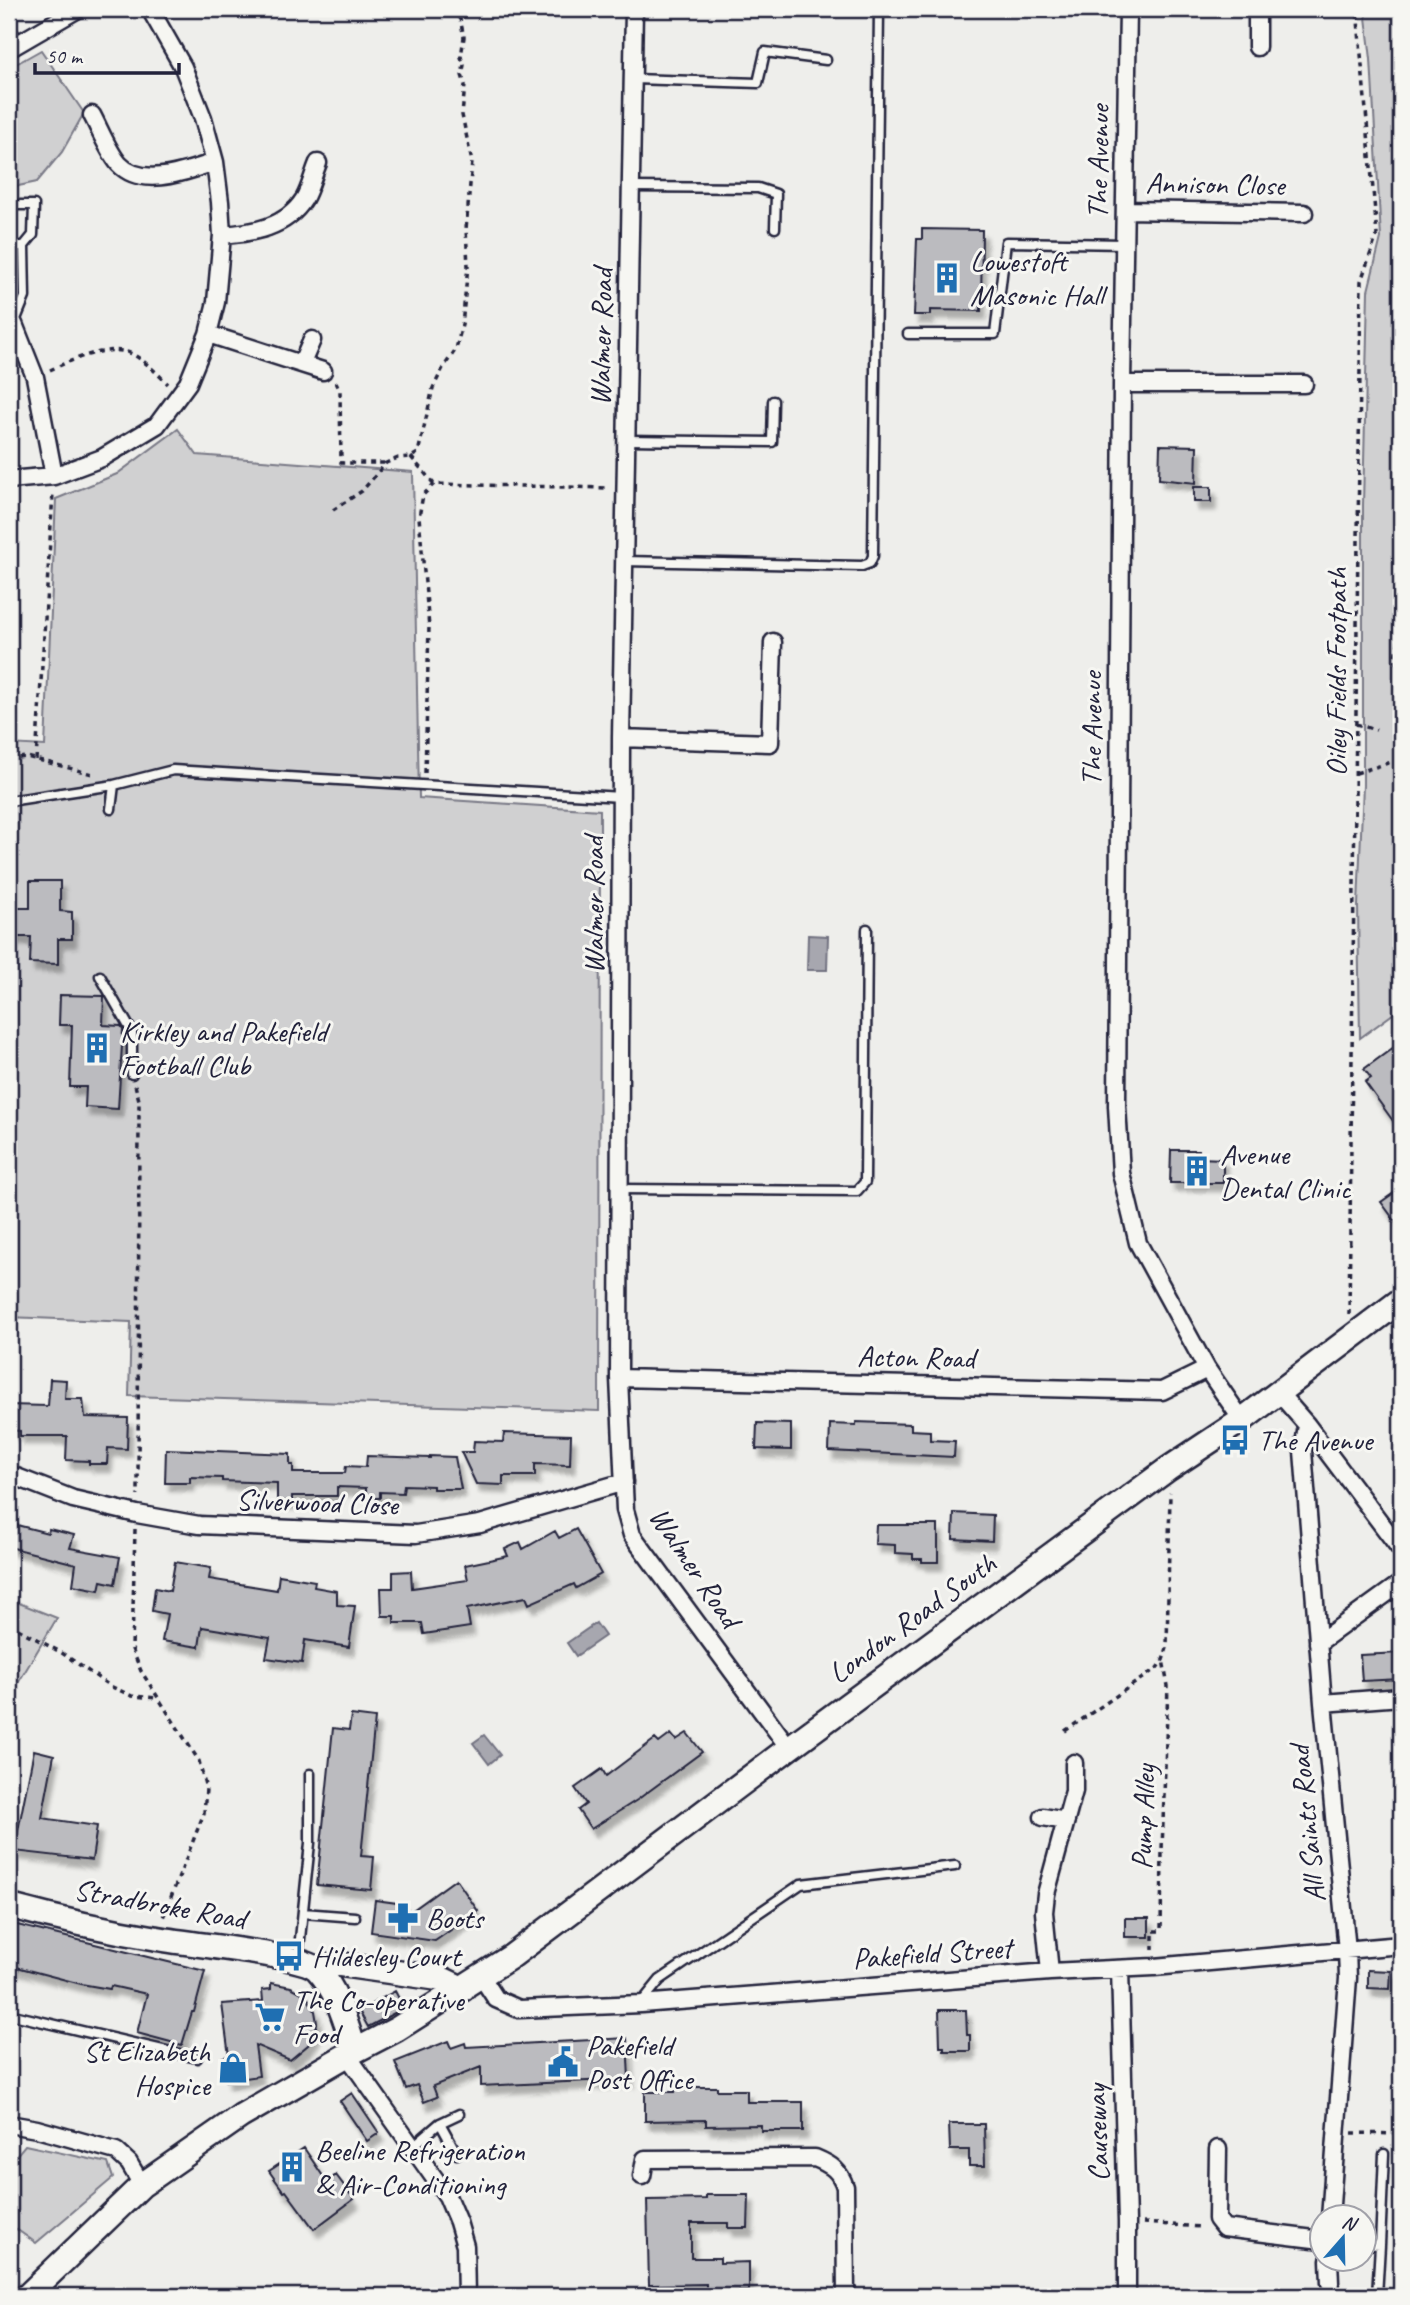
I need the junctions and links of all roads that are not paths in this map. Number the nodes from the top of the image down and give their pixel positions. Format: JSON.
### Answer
{"nodes":[{"id":1,"x":78,"y":9,"type":"edge"},
{"id":2,"x":150,"y":9,"type":"edge"},
{"id":3,"x":634,"y":9,"type":"edge"},
{"id":4,"x":879,"y":9,"type":"edge"},
{"id":5,"x":1128,"y":9,"type":"edge"},
{"id":6,"x":1257,"y":9,"type":"edge"},
{"id":7,"x":9,"y":27,"type":"edge"},
{"id":8,"x":14,"y":45,"type":"edge"},
{"id":9,"x":1257,"y":47,"type":"dead end"},
{"id":10,"x":826,"y":60,"type":"dead end"},
{"id":11,"x":632,"y":79,"type":"junction"},
{"id":12,"x":92,"y":115,"type":"dead end"},
{"id":13,"x":215,"y":162,"type":"junction"},
{"id":14,"x":318,"y":163,"type":"dead end"},
{"id":15,"x":631,"y":187,"type":"junction"},
{"id":16,"x":9,"y":205,"type":"edge"},
{"id":17,"x":1125,"y":210,"type":"junction"},
{"id":18,"x":1304,"y":213,"type":"dead end"},
{"id":19,"x":775,"y":228,"type":"dead end"},
{"id":20,"x":222,"y":235,"type":"junction"},
{"id":21,"x":1125,"y":244,"type":"junction"},
{"id":22,"x":9,"y":246,"type":"edge"},
{"id":23,"x":24,"y":246,"type":"junction"},
{"id":24,"x":11,"y":324,"type":"edge"},
{"id":25,"x":208,"y":334,"type":"junction"},
{"id":26,"x":908,"y":334,"type":"dead end"},
{"id":27,"x":312,"y":340,"type":"dead end"},
{"id":28,"x":302,"y":363,"type":"junction"},
{"id":29,"x":323,"y":370,"type":"road end"},
{"id":30,"x":1122,"y":384,"type":"junction"},
{"id":31,"x":1304,"y":384,"type":"dead end"},
{"id":32,"x":773,"y":401,"type":"dead end"},
{"id":33,"x":628,"y":440,"type":"junction"},
{"id":34,"x":54,"y":476,"type":"junction"},
{"id":35,"x":9,"y":480,"type":"edge"},
{"id":36,"x":624,"y":561,"type":"junction"},
{"id":37,"x":774,"y":642,"type":"dead end"},
{"id":38,"x":621,"y":738,"type":"junction"},
{"id":39,"x":114,"y":785,"type":"junction"},
{"id":40,"x":621,"y":797,"type":"junction"},
{"id":41,"x":9,"y":801,"type":"edge"},
{"id":42,"x":111,"y":809,"type":"dead end"},
{"id":43,"x":867,"y":929,"type":"dead end"},
{"id":44,"x":100,"y":976,"type":"dead end"},
{"id":45,"x":132,"y":1074,"type":"dead end"},
{"id":46,"x":620,"y":1189,"type":"junction"},
{"id":47,"x":1401,"y":1300,"type":"edge"},
{"id":48,"x":1207,"y":1369,"type":"junction"},
{"id":49,"x":619,"y":1378,"type":"junction"},
{"id":50,"x":1279,"y":1392,"type":"junction"},
{"id":51,"x":1242,"y":1420,"type":"junction"},
{"id":52,"x":1307,"y":1425,"type":"junction"},
{"id":53,"x":9,"y":1474,"type":"edge"},
{"id":54,"x":624,"y":1482,"type":"junction"},
{"id":55,"x":1401,"y":1549,"type":"edge"},
{"id":56,"x":1401,"y":1583,"type":"edge"},
{"id":57,"x":1318,"y":1643,"type":"junction"},
{"id":58,"x":1401,"y":1697,"type":"edge"},
{"id":59,"x":1323,"y":1703,"type":"junction"},
{"id":60,"x":789,"y":1748,"type":"junction"},
{"id":61,"x":1074,"y":1763,"type":"dead end"},
{"id":62,"x":310,"y":1774,"type":"dead end"},
{"id":63,"x":1044,"y":1817,"type":"dead end"},
{"id":64,"x":1066,"y":1821,"type":"junction"},
{"id":65,"x":955,"y":1867,"type":"dead end"},
{"id":66,"x":9,"y":1906,"type":"edge"},
{"id":67,"x":303,"y":1913,"type":"junction"},
{"id":68,"x":355,"y":1917,"type":"dead end"},
{"id":69,"x":1401,"y":1945,"type":"edge"},
{"id":70,"x":1347,"y":1950,"type":"junction"},
{"id":71,"x":308,"y":1966,"type":"junction"},
{"id":72,"x":1120,"y":1969,"type":"junction"},
{"id":73,"x":1050,"y":1972,"type":"junction"},
{"id":74,"x":472,"y":1983,"type":"junction"},
{"id":75,"x":641,"y":2004,"type":"junction"},
{"id":76,"x":9,"y":2014,"type":"edge"},
{"id":77,"x":351,"y":2053,"type":"junction"},
{"id":78,"x":197,"y":2058,"type":"dead end"},
{"id":79,"x":459,"y":2114,"type":"dead end"},
{"id":80,"x":440,"y":2123,"type":"junction"},
{"id":81,"x":9,"y":2124,"type":"edge"},
{"id":82,"x":412,"y":2147,"type":"junction"},
{"id":83,"x":1218,"y":2149,"type":"dead end"},
{"id":84,"x":457,"y":2154,"type":"dead end"},
{"id":85,"x":1384,"y":2154,"type":"dead end"},
{"id":86,"x":642,"y":2176,"type":"dead end"},
{"id":87,"x":142,"y":2185,"type":"junction"},
{"id":88,"x":1331,"y":2204,"type":"edge"},
{"id":89,"x":1308,"y":2239,"type":"edge"},
{"id":90,"x":1380,"y":2245,"type":"joint"},
{"id":91,"x":1330,"y":2274,"type":"edge"},
{"id":92,"x":1330,"y":2283,"type":"dead end"},
{"id":93,"x":27,"y":2296,"type":"edge"},
{"id":94,"x":466,"y":2296,"type":"edge"},
{"id":95,"x":846,"y":2296,"type":"edge"},
{"id":96,"x":1127,"y":2296,"type":"edge"},
{"id":97,"x":1377,"y":2296,"type":"edge"}],
"edges":[{"from":1,"to":8,"type":"street"},
{"from":2,"to":13,"type":"street"},
{"from":3,"to":11,"type":"street","name":"Walmer Road"},
{"from":4,"to":36,"type":"lane"},
{"from":5,"to":17,"type":"street","name":"The Avenue"},
{"from":6,"to":9,"type":"street"},
{"from":7,"to":8,"type":"lane"},
{"from":10,"to":11,"type":"lane"},
{"from":11,"to":15,"type":"street","name":"Walmer Road"},
{"from":12,"to":13,"type":"street"},
{"from":13,"to":20,"type":"street"},
{"from":14,"to":20,"type":"street"},
{"from":15,"to":19,"type":"lane"},
{"from":15,"to":33,"type":"street","name":"Walmer Road"},
{"from":16,"to":23,"type":"lane"},
{"from":17,"to":18,"type":"street","name":"Annison Close"},
{"from":17,"to":21,"type":"street","name":"The Avenue"},
{"from":20,"to":25,"type":"street"},
{"from":21,"to":26,"type":"lane"},
{"from":21,"to":30,"type":"street","name":"The Avenue"},
{"from":22,"to":23,"type":"lane"},
{"from":23,"to":24,"type":"lane"},
{"from":24,"to":34,"type":"street"},
{"from":25,"to":28,"type":"street"},
{"from":25,"to":34,"type":"street"},
{"from":27,"to":28,"type":"street"},
{"from":28,"to":29,"type":"street"},
{"from":30,"to":31,"type":"street"},
{"from":30,"to":48,"type":"street","name":"The Avenue"},
{"from":32,"to":33,"type":"lane"},
{"from":33,"to":36,"type":"street","name":"Walmer Road"},
{"from":34,"to":35,"type":"street"},
{"from":36,"to":38,"type":"street","name":"Walmer Road"},
{"from":37,"to":38,"type":"street"},
{"from":38,"to":40,"type":"street","name":"Walmer Road"},
{"from":39,"to":40,"type":"lane"},
{"from":39,"to":41,"type":"lane"},
{"from":39,"to":42,"type":"lane"},
{"from":40,"to":46,"type":"street","name":"Walmer Road"},
{"from":43,"to":46,"type":"lane"},
{"from":44,"to":45,"type":"lane"},
{"from":46,"to":49,"type":"street","name":"Walmer Road"},
{"from":47,"to":50,"type":"main road","name":"London Road South"},
{"from":48,"to":49,"type":"street","name":"Acton Road"},
{"from":48,"to":51,"type":"street","name":"The Avenue"},
{"from":49,"to":54,"type":"street","name":"Walmer Road"},
{"from":50,"to":51,"type":"main road","name":"London Road South"},
{"from":50,"to":52,"type":"street"},
{"from":51,"to":60,"type":"main road","name":"London Road South"},
{"from":52,"to":55,"type":"street"},
{"from":52,"to":57,"type":"street","name":"All Saints Road"},
{"from":53,"to":54,"type":"street","name":"Silverwood Close"},
{"from":54,"to":60,"type":"street","name":"Walmer Road"},
{"from":56,"to":57,"type":"street"},
{"from":57,"to":59,"type":"street","name":"All Saints Road"},
{"from":58,"to":59,"type":"street"},
{"from":59,"to":70,"type":"street","name":"All Saints Road"},
{"from":60,"to":74,"type":"main road","name":"London Road South"},
{"from":61,"to":64,"type":"street"},
{"from":62,"to":67,"type":"lane"},
{"from":63,"to":64,"type":"street"},
{"from":64,"to":73,"type":"street"},
{"from":65,"to":75,"type":"lane"},
{"from":66,"to":71,"type":"main road","name":"Stradbroke Road"},
{"from":67,"to":68,"type":"lane"},
{"from":67,"to":71,"type":"lane"},
{"from":69,"to":70,"type":"street","name":"Pakefield Street"},
{"from":70,"to":72,"type":"street","name":"Pakefield Street"},
{"from":70,"to":88,"type":"street","name":"All Saints Road"},
{"from":71,"to":74,"type":"main road","name":"Stradbroke Road"},
{"from":71,"to":77,"type":"main road"},
{"from":72,"to":73,"type":"street","name":"Pakefield Street"},
{"from":72,"to":96,"type":"street","name":"Causeway"},
{"from":73,"to":75,"type":"street","name":"Pakefield Street"},
{"from":74,"to":75,"type":"street","name":"Pakefield Street"},
{"from":74,"to":77,"type":"main road","name":"London Road South"},
{"from":76,"to":78,"type":"lane"},
{"from":77,"to":82,"type":"street"},
{"from":77,"to":87,"type":"main road","name":"London Road South"},
{"from":79,"to":80,"type":"lane"},
{"from":80,"to":82,"type":"lane"},
{"from":80,"to":84,"type":"lane"},
{"from":81,"to":87,"type":"street"},
{"from":82,"to":94,"type":"street"},
{"from":83,"to":89,"type":"street"},
{"from":85,"to":90,"type":"lane"},
{"from":86,"to":95,"type":"street"},
{"from":87,"to":93,"type":"main road","name":"London Road South"},
{"from":90,"to":97,"type":"lane"},
{"from":91,"to":92,"type":"street"}]}
